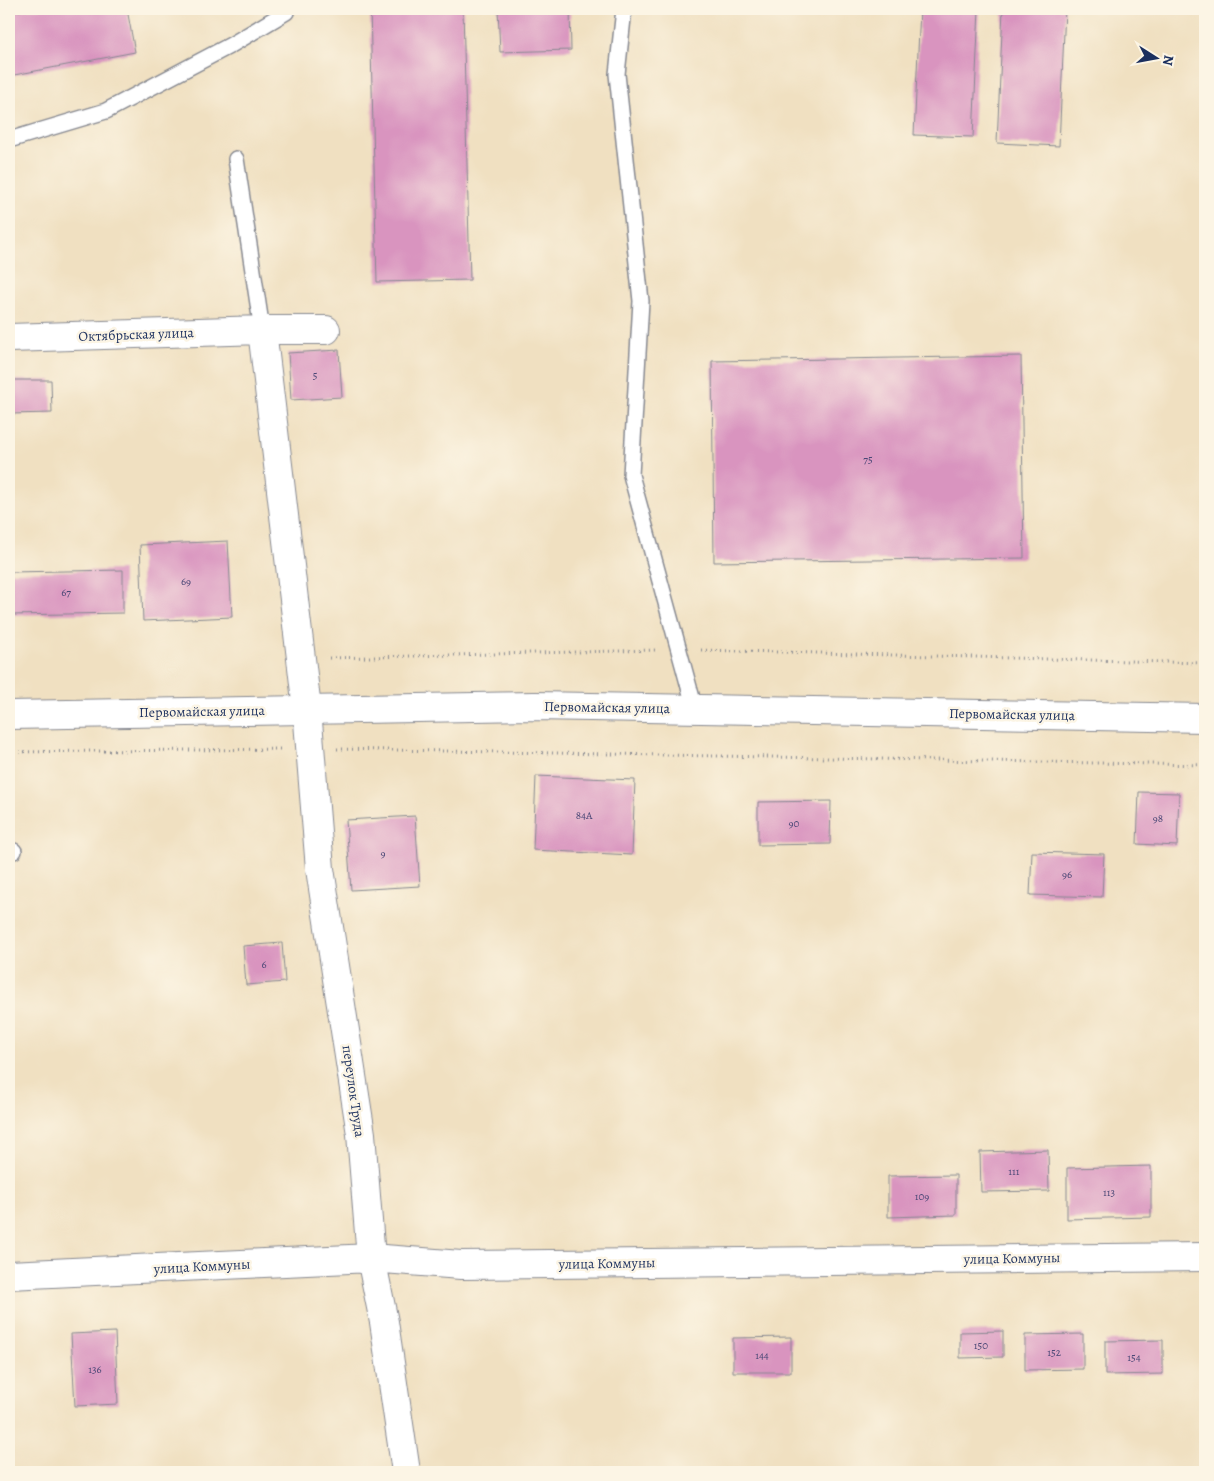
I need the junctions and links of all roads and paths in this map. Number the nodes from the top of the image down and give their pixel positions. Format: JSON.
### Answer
{"nodes":[{"id":1,"x":286,"y":9,"type":"edge"},
{"id":2,"x":624,"y":9,"type":"edge"},
{"id":3,"x":9,"y":140,"type":"edge"},
{"id":4,"x":236,"y":159,"type":"dead end"},
{"id":5,"x":262,"y":330,"type":"junction"},
{"id":6,"x":326,"y":330,"type":"dead end"},
{"id":7,"x":9,"y":338,"type":"edge"},
{"id":8,"x":679,"y":650,"type":"junction"},
{"id":9,"x":300,"y":658,"type":"junction"},
{"id":10,"x":1205,"y":663,"type":"edge"},
{"id":11,"x":307,"y":709,"type":"junction"},
{"id":12,"x":696,"y":709,"type":"junction"},
{"id":13,"x":9,"y":715,"type":"edge"},
{"id":14,"x":1205,"y":718,"type":"edge"},
{"id":15,"x":311,"y":748,"type":"junction"},
{"id":16,"x":9,"y":752,"type":"edge"},
{"id":17,"x":1205,"y":765,"type":"edge"},
{"id":18,"x":1205,"y":1257,"type":"edge"},
{"id":19,"x":371,"y":1258,"type":"junction"},
{"id":20,"x":9,"y":1275,"type":"edge"},
{"id":21,"x":406,"y":1472,"type":"edge"}],
"edges":[{"from":1,"to":3,"type":"lane"},
{"from":2,"to":8,"type":"lane"},
{"from":4,"to":5,"type":"lane"},
{"from":5,"to":6,"type":"street","name":"Октябрьская улица"},
{"from":5,"to":7,"type":"street","name":"Октябрьская улица"},
{"from":5,"to":9,"type":"street","name":"переулок Труда"},
{"from":8,"to":9,"type":"path"},
{"from":8,"to":10,"type":"path"},
{"from":8,"to":12,"type":"lane"},
{"from":9,"to":11,"type":"street","name":"переулок Труда"},
{"from":11,"to":12,"type":"street","name":"Первомайская улица"},
{"from":11,"to":13,"type":"street","name":"Первомайская улица"},
{"from":11,"to":15,"type":"street","name":"переулок Труда"},
{"from":12,"to":14,"type":"street","name":"Первомайская улица"},
{"from":15,"to":16,"type":"path"},
{"from":15,"to":17,"type":"path"},
{"from":15,"to":19,"type":"street","name":"переулок Труда"},
{"from":18,"to":19,"type":"street","name":"улица Коммуны"},
{"from":19,"to":20,"type":"street","name":"улица Коммуны"},
{"from":19,"to":21,"type":"street","name":"переулок Труда"}]}
